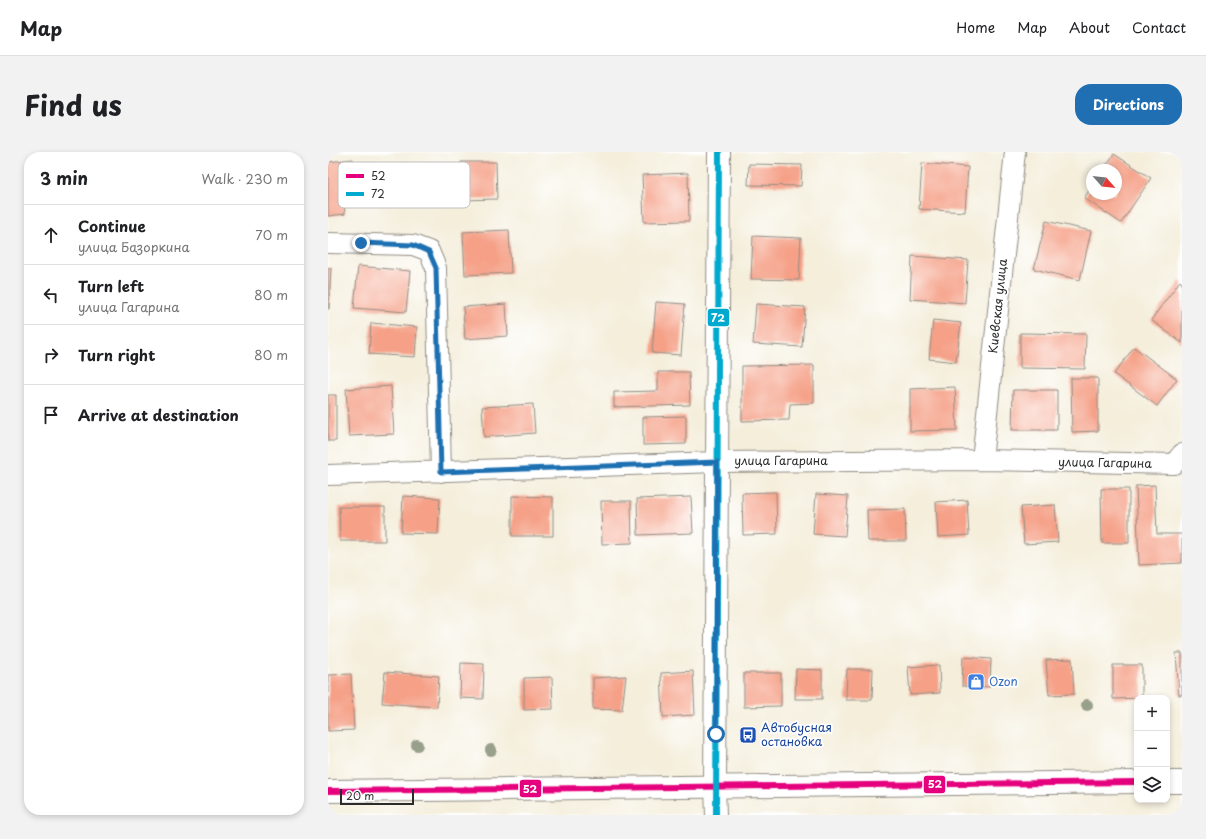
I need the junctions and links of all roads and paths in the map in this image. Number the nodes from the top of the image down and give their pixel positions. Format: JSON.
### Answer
{"nodes":[{"id":1,"x":719,"y":152,"type":"edge"},
{"id":2,"x":1015,"y":152,"type":"edge"},
{"id":3,"x":328,"y":243,"type":"edge"},
{"id":4,"x":1182,"y":454,"type":"edge"},
{"id":5,"x":982,"y":460,"type":"junction"},
{"id":6,"x":717,"y":462,"type":"junction"},
{"id":7,"x":441,"y":472,"type":"junction"},
{"id":8,"x":328,"y":475,"type":"edge"},
{"id":9,"x":1134,"y":782,"type":"edge"},
{"id":10,"x":1170,"y":782,"type":"edge"},
{"id":11,"x":1182,"y":782,"type":"edge"},
{"id":12,"x":715,"y":786,"type":"junction"},
{"id":13,"x":328,"y":791,"type":"edge"},
{"id":14,"x":716,"y":815,"type":"edge"}],
"edges":[{"from":1,"to":6,"type":"street"},
{"from":2,"to":5,"type":"street","name":"Киевская улица"},
{"from":3,"to":7,"type":"street"},
{"from":4,"to":5,"type":"street","name":"улица Гагарина"},
{"from":5,"to":6,"type":"street","name":"улица Гагарина"},
{"from":6,"to":7,"type":"street","name":"улица Гагарина"},
{"from":6,"to":12,"type":"street"},
{"from":7,"to":8,"type":"street","name":"улица Гагарина"},
{"from":9,"to":12,"type":"street"},
{"from":10,"to":11,"type":"street"},
{"from":12,"to":13,"type":"street"},
{"from":12,"to":14,"type":"street"}]}
